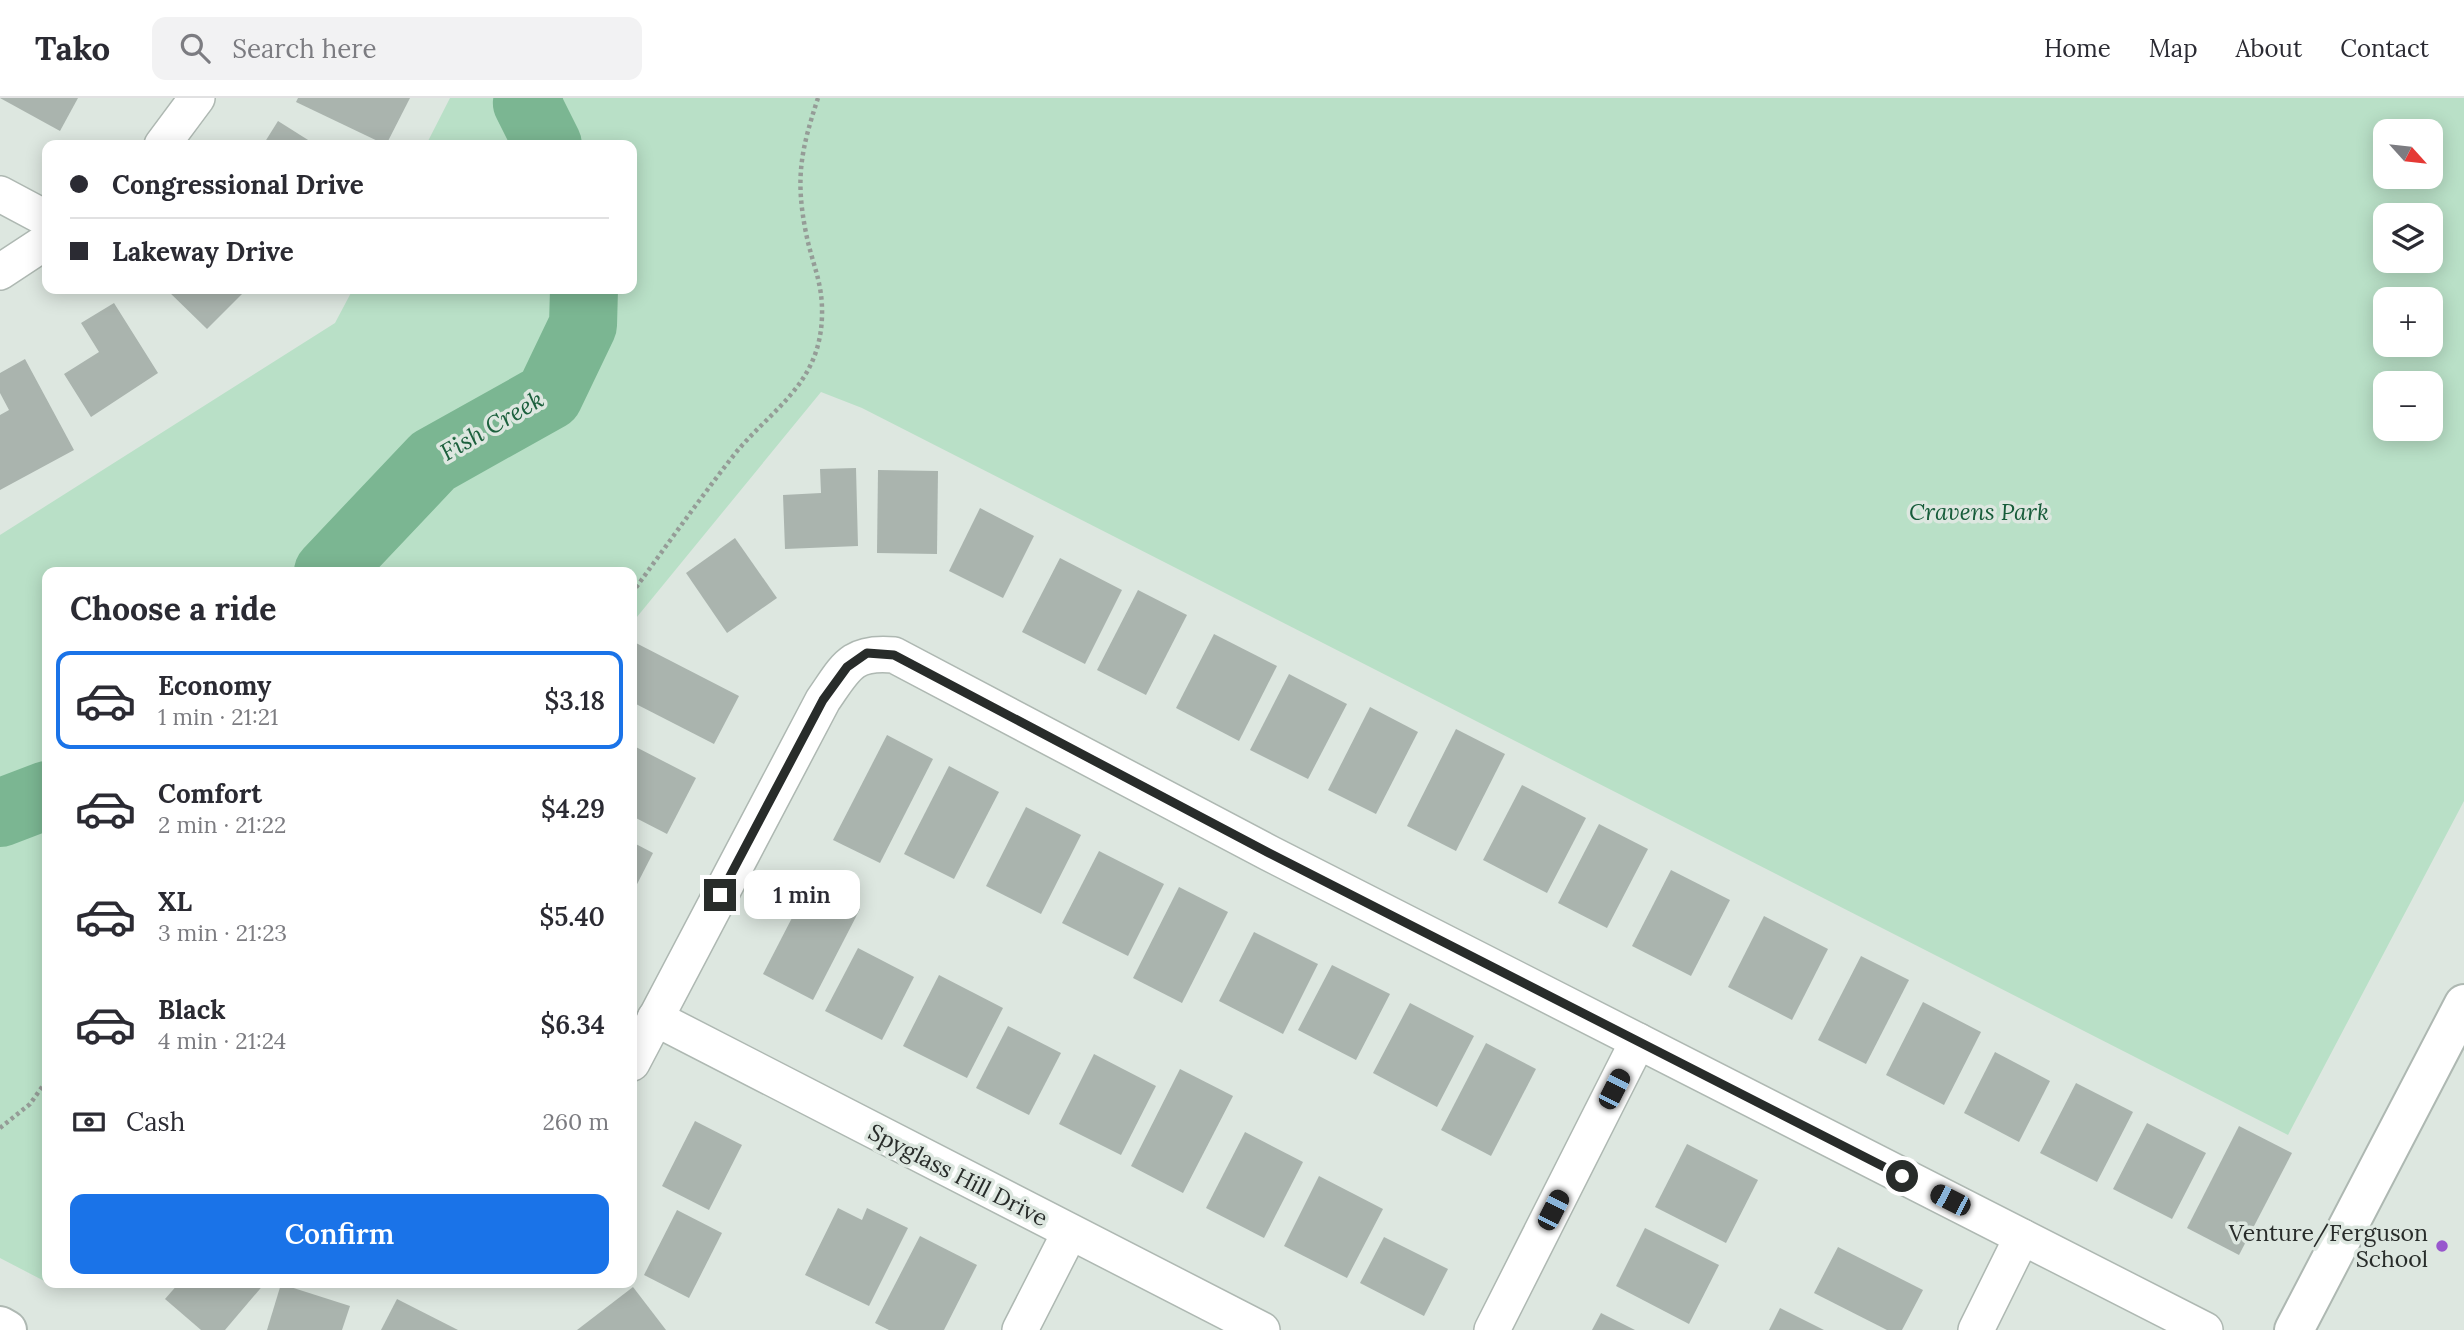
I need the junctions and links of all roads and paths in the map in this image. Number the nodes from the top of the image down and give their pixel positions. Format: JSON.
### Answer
{"nodes":[{"id":1,"x":197,"y":98,"type":"edge"},
{"id":2,"x":818,"y":98,"type":"edge"},
{"id":3,"x":166,"y":140,"type":"edge"},
{"id":4,"x":0,"y":194,"type":"edge"},
{"id":5,"x":42,"y":216,"type":"edge"},
{"id":6,"x":42,"y":244,"type":"edge"},
{"id":7,"x":0,"y":272,"type":"edge"},
{"id":8,"x":637,"y":586,"type":"edge"},
{"id":9,"x":2464,"y":1004,"type":"edge"},
{"id":10,"x":655,"y":1018,"type":"junction"},
{"id":11,"x":1638,"y":1041,"type":"junction"},
{"id":12,"x":637,"y":1053,"type":"edge"},
{"id":13,"x":42,"y":1087,"type":"edge"},
{"id":14,"x":0,"y":1128,"type":"edge"},
{"id":15,"x":1070,"y":1232,"type":"junction"},
{"id":16,"x":2022,"y":1237,"type":"junction"},
{"id":17,"x":0,"y":1326,"type":"edge"},
{"id":18,"x":7,"y":1330,"type":"edge"},
{"id":19,"x":1020,"y":1330,"type":"edge"},
{"id":20,"x":1262,"y":1330,"type":"edge"},
{"id":21,"x":1492,"y":1330,"type":"edge"},
{"id":22,"x":1976,"y":1330,"type":"edge"},
{"id":23,"x":2205,"y":1330,"type":"edge"},
{"id":24,"x":2294,"y":1330,"type":"edge"}],
"edges":[{"from":1,"to":3,"type":"street"},
{"from":2,"to":8,"type":"path"},
{"from":4,"to":5,"type":"street"},
{"from":6,"to":7,"type":"street"},
{"from":9,"to":24,"type":"street"},
{"from":10,"to":11,"type":"street"},
{"from":10,"to":12,"type":"street"},
{"from":10,"to":15,"type":"street","name":"Spyglass Hill Drive"},
{"from":11,"to":16,"type":"street"},
{"from":11,"to":21,"type":"street"},
{"from":13,"to":14,"type":"path"},
{"from":15,"to":19,"type":"street"},
{"from":15,"to":20,"type":"street","name":"Spyglass Hill Drive"},
{"from":16,"to":22,"type":"street"},
{"from":16,"to":23,"type":"street"},
{"from":17,"to":18,"type":"street"}]}
